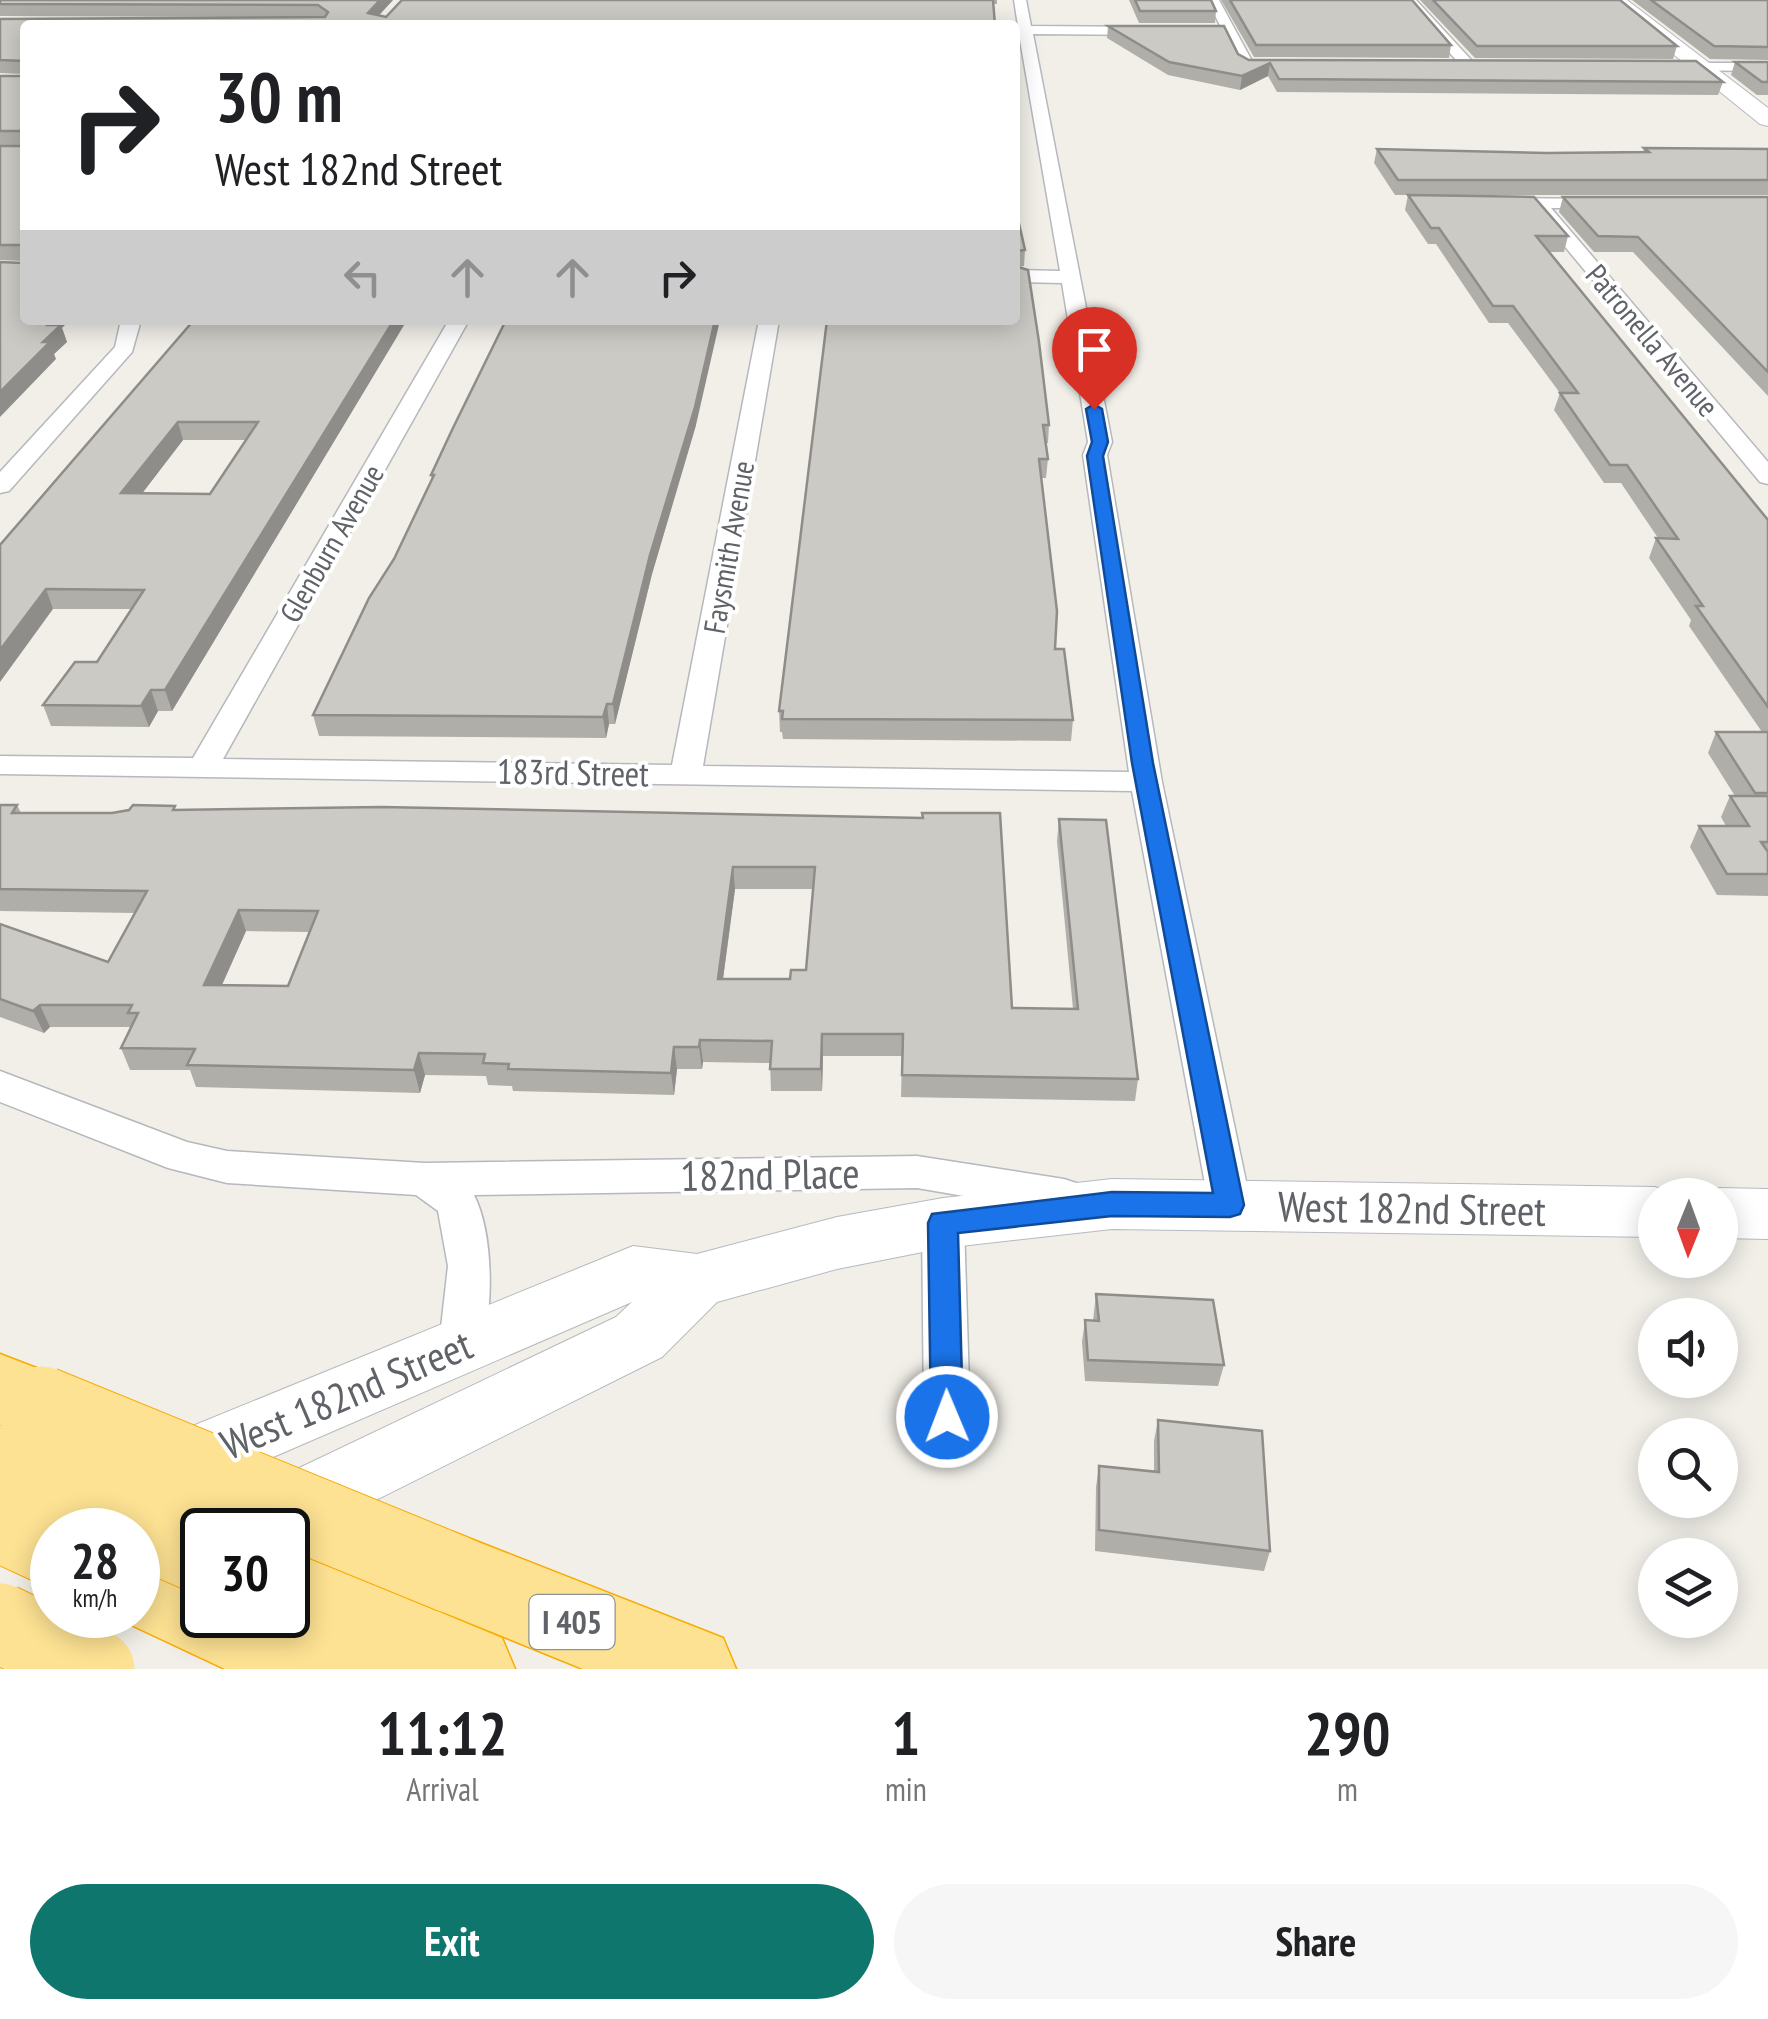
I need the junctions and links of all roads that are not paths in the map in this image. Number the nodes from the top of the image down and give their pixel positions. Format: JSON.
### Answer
{"nodes":[{"id":1,"x":1020,"y":0,"type":"edge"},
{"id":2,"x":1213,"y":0,"type":"edge"},
{"id":3,"x":1409,"y":0,"type":"edge"},
{"id":4,"x":1614,"y":0,"type":"edge"},
{"id":5,"x":1021,"y":30,"type":"edge"},
{"id":6,"x":1175,"y":31,"type":"edge"},
{"id":7,"x":1212,"y":31,"type":"edge"},
{"id":8,"x":1230,"y":31,"type":"junction"},
{"id":9,"x":1302,"y":66,"type":"edge"},
{"id":10,"x":1450,"y":66,"type":"edge"},
{"id":11,"x":1469,"y":66,"type":"junction"},
{"id":12,"x":1488,"y":66,"type":"edge"},
{"id":13,"x":1664,"y":67,"type":"edge"},
{"id":14,"x":1702,"y":67,"type":"junction"},
{"id":15,"x":1768,"y":67,"type":"edge"},
{"id":16,"x":1024,"y":86,"type":"edge"},
{"id":17,"x":1768,"y":118,"type":"edge"},
{"id":18,"x":1480,"y":202,"type":"edge"},
{"id":19,"x":1538,"y":203,"type":"junction"},
{"id":20,"x":1614,"y":203,"type":"edge"},
{"id":21,"x":1020,"y":276,"type":"edge"},
{"id":22,"x":1068,"y":276,"type":"junction"},
{"id":23,"x":129,"y":325,"type":"edge"},
{"id":24,"x":456,"y":325,"type":"edge"},
{"id":25,"x":769,"y":325,"type":"edge"},
{"id":26,"x":1768,"y":477,"type":"edge"},
{"id":27,"x":0,"y":486,"type":"edge"},
{"id":28,"x":0,"y":764,"type":"edge"},
{"id":29,"x":204,"y":766,"type":"junction"},
{"id":30,"x":686,"y":773,"type":"junction"},
{"id":31,"x":1146,"y":782,"type":"junction"},
{"id":32,"x":0,"y":1086,"type":"edge"},
{"id":33,"x":425,"y":1180,"type":"junction"},
{"id":34,"x":1112,"y":1204,"type":"junction"},
{"id":35,"x":1230,"y":1205,"type":"junction"},
{"id":36,"x":1638,"y":1212,"type":"edge"},
{"id":37,"x":1738,"y":1213,"type":"edge"},
{"id":38,"x":1768,"y":1214,"type":"edge"},
{"id":39,"x":943,"y":1223,"type":"junction"},
{"id":40,"x":697,"y":1281,"type":"junction"},
{"id":41,"x":461,"y":1346,"type":"junction"},
{"id":42,"x":947,"y":1417,"type":"dead end"},
{"id":43,"x":14,"y":1420,"type":"edge"},
{"id":44,"x":291,"y":1508,"type":"edge"},
{"id":45,"x":0,"y":1522,"type":"edge"},
{"id":46,"x":30,"y":1536,"type":"edge"},
{"id":47,"x":180,"y":1537,"type":"edge"},
{"id":48,"x":0,"y":1541,"type":"edge"},
{"id":49,"x":0,"y":1623,"type":"edge"},
{"id":50,"x":30,"y":1635,"type":"edge"},
{"id":51,"x":319,"y":1636,"type":"edge"},
{"id":52,"x":0,"y":1650,"type":"edge"},
{"id":53,"x":94,"y":1669,"type":"edge"},
{"id":54,"x":471,"y":1669,"type":"edge"},
{"id":55,"x":692,"y":1669,"type":"edge"}],
"edges":[{"from":1,"to":5,"type":"street"},
{"from":2,"to":8,"type":"street"},
{"from":3,"to":11,"type":"street"},
{"from":4,"to":14,"type":"main road"},
{"from":5,"to":6,"type":"street"},
{"from":5,"to":16,"type":"street"},
{"from":7,"to":8,"type":"street"},
{"from":8,"to":9,"type":"street"},
{"from":10,"to":11,"type":"street"},
{"from":11,"to":12,"type":"street"},
{"from":13,"to":14,"type":"street"},
{"from":14,"to":15,"type":"street"},
{"from":14,"to":17,"type":"main road"},
{"from":16,"to":22,"type":"street"},
{"from":18,"to":19,"type":"street"},
{"from":19,"to":20,"type":"street"},
{"from":19,"to":26,"type":"street","name":"Patronella Avenue"},
{"from":21,"to":22,"type":"street"},
{"from":22,"to":31,"type":"street"},
{"from":23,"to":27,"type":"street"},
{"from":24,"to":29,"type":"street","name":"Glenburn Avenue"},
{"from":25,"to":30,"type":"street","name":"Faysmith Avenue"},
{"from":28,"to":29,"type":"street","name":"183rd Street"},
{"from":29,"to":30,"type":"street","name":"183rd Street"},
{"from":30,"to":31,"type":"street","name":"183rd Street"},
{"from":31,"to":35,"type":"street"},
{"from":32,"to":33,"type":"street","name":"182nd Place"},
{"from":33,"to":34,"type":"street","name":"182nd Place"},
{"from":33,"to":41,"type":"street"},
{"from":34,"to":35,"type":"main road","name":"West 182nd Street"},
{"from":34,"to":39,"type":"main road","name":"West 182nd Street"},
{"from":35,"to":36,"type":"main road","name":"West 182nd Street"},
{"from":37,"to":38,"type":"main road"},
{"from":39,"to":40,"type":"main road","name":"West 182nd Street"},
{"from":39,"to":42,"type":"street"},
{"from":40,"to":41,"type":"main road","name":"West 182nd Street"},
{"from":40,"to":44,"type":"main road","name":"West 182nd Street"},
{"from":41,"to":48,"type":"main road","name":"West 182nd Street"},
{"from":43,"to":47,"type":"highway","bridge":true},
{"from":43,"to":55,"type":"highway","number":"I 405","bridge":true},
{"from":45,"to":46,"type":"highway","bridge":true},
{"from":49,"to":53,"type":"highway","bridge":true},
{"from":50,"to":52,"type":"main road"},
{"from":51,"to":54,"type":"highway"}]}
